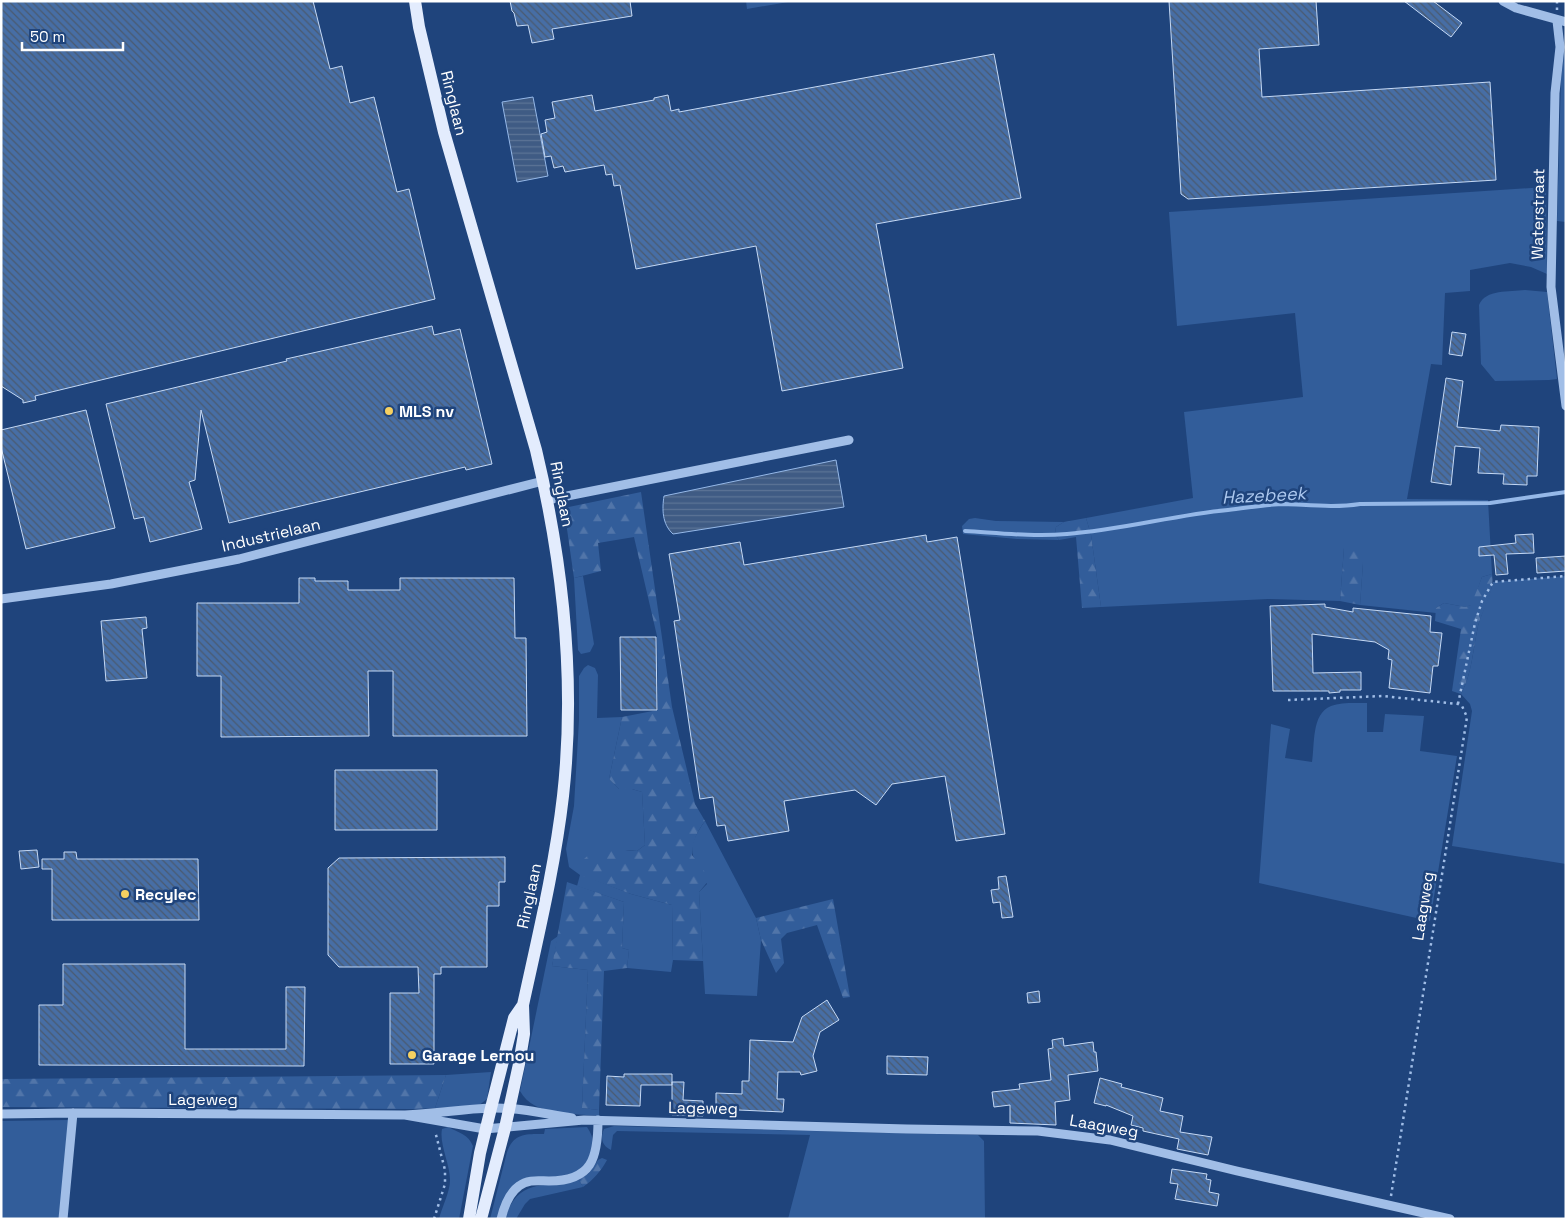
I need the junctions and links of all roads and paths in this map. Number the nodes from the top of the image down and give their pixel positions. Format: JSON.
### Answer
{"nodes":[{"id":1,"x":415,"y":1,"type":"edge"},
{"id":2,"x":1503,"y":1,"type":"edge"},
{"id":3,"x":1562,"y":22,"type":"edge"},
{"id":4,"x":1566,"y":406,"type":"edge"},
{"id":5,"x":849,"y":440,"type":"dead end"},
{"id":6,"x":544,"y":481,"type":"junction"},
{"id":7,"x":547,"y":500,"type":"junction"},
{"id":8,"x":1566,"y":576,"type":"edge"},
{"id":9,"x":1,"y":599,"type":"edge"},
{"id":10,"x":1288,"y":700,"type":"dead end"},
{"id":11,"x":1458,"y":704,"type":"junction"},
{"id":12,"x":523,"y":1005,"type":"junction"},
{"id":13,"x":491,"y":1108,"type":"junction"},
{"id":14,"x":509,"y":1108,"type":"junction"},
{"id":15,"x":73,"y":1113,"type":"junction"},
{"id":16,"x":1,"y":1114,"type":"edge"},
{"id":17,"x":405,"y":1116,"type":"junction"},
{"id":18,"x":584,"y":1120,"type":"junction"},
{"id":19,"x":598,"y":1120,"type":"junction"},
{"id":20,"x":435,"y":1122,"type":"junction"},
{"id":21,"x":807,"y":1126,"type":"joint"},
{"id":22,"x":505,"y":1128,"type":"junction"},
{"id":23,"x":485,"y":1129,"type":"junction"},
{"id":24,"x":1389,"y":1205,"type":"junction"},
{"id":25,"x":63,"y":1219,"type":"edge"},
{"id":26,"x":434,"y":1219,"type":"edge"},
{"id":27,"x":469,"y":1219,"type":"edge"},
{"id":28,"x":481,"y":1219,"type":"edge"},
{"id":29,"x":501,"y":1219,"type":"edge"},
{"id":30,"x":1450,"y":1219,"type":"edge"}],
"edges":[{"from":1,"to":6,"type":"main road","name":"Ringlaan"},
{"from":2,"to":3,"type":"street"},
{"from":3,"to":4,"type":"street","name":"Waterstraat"},
{"from":5,"to":7,"type":"street"},
{"from":6,"to":7,"type":"main road","name":"Ringlaan"},
{"from":6,"to":9,"type":"street","name":"Industrielaan"},
{"from":7,"to":12,"type":"main road","name":"Ringlaan"},
{"from":8,"to":11,"type":"path"},
{"from":10,"to":11,"type":"path"},
{"from":11,"to":24,"type":"path","name":"Laagweg"},
{"from":12,"to":13,"type":"main road","name":"Ringlaan"},
{"from":12,"to":14,"type":"main road","name":"Ringlaan"},
{"from":13,"to":14,"type":"street","name":"Lageweg"},
{"from":13,"to":17,"type":"street","name":"Lageweg"},
{"from":13,"to":23,"type":"main road","name":"Ringlaan"},
{"from":14,"to":18,"type":"street","name":"Lageweg"},
{"from":14,"to":22,"type":"main road","name":"Ringlaan"},
{"from":15,"to":16,"type":"street","name":"Lageweg"},
{"from":15,"to":17,"type":"street","name":"Lageweg"},
{"from":15,"to":25,"type":"street"},
{"from":17,"to":20,"type":"street","name":"Lageweg"},
{"from":18,"to":19,"type":"street","name":"Lageweg"},
{"from":18,"to":22,"type":"street","name":"Lageweg"},
{"from":19,"to":21,"type":"street","name":"Lageweg"},
{"from":19,"to":29,"type":"street"},
{"from":20,"to":23,"type":"street","name":"Lageweg"},
{"from":20,"to":26,"type":"path"},
{"from":21,"to":24,"type":"street","name":"Laagweg"},
{"from":22,"to":23,"type":"street","name":"Lageweg"},
{"from":22,"to":28,"type":"main road","name":"Ringlaan"},
{"from":23,"to":27,"type":"main road","name":"Ringlaan"},
{"from":24,"to":30,"type":"street","name":"Laagweg"}]}
